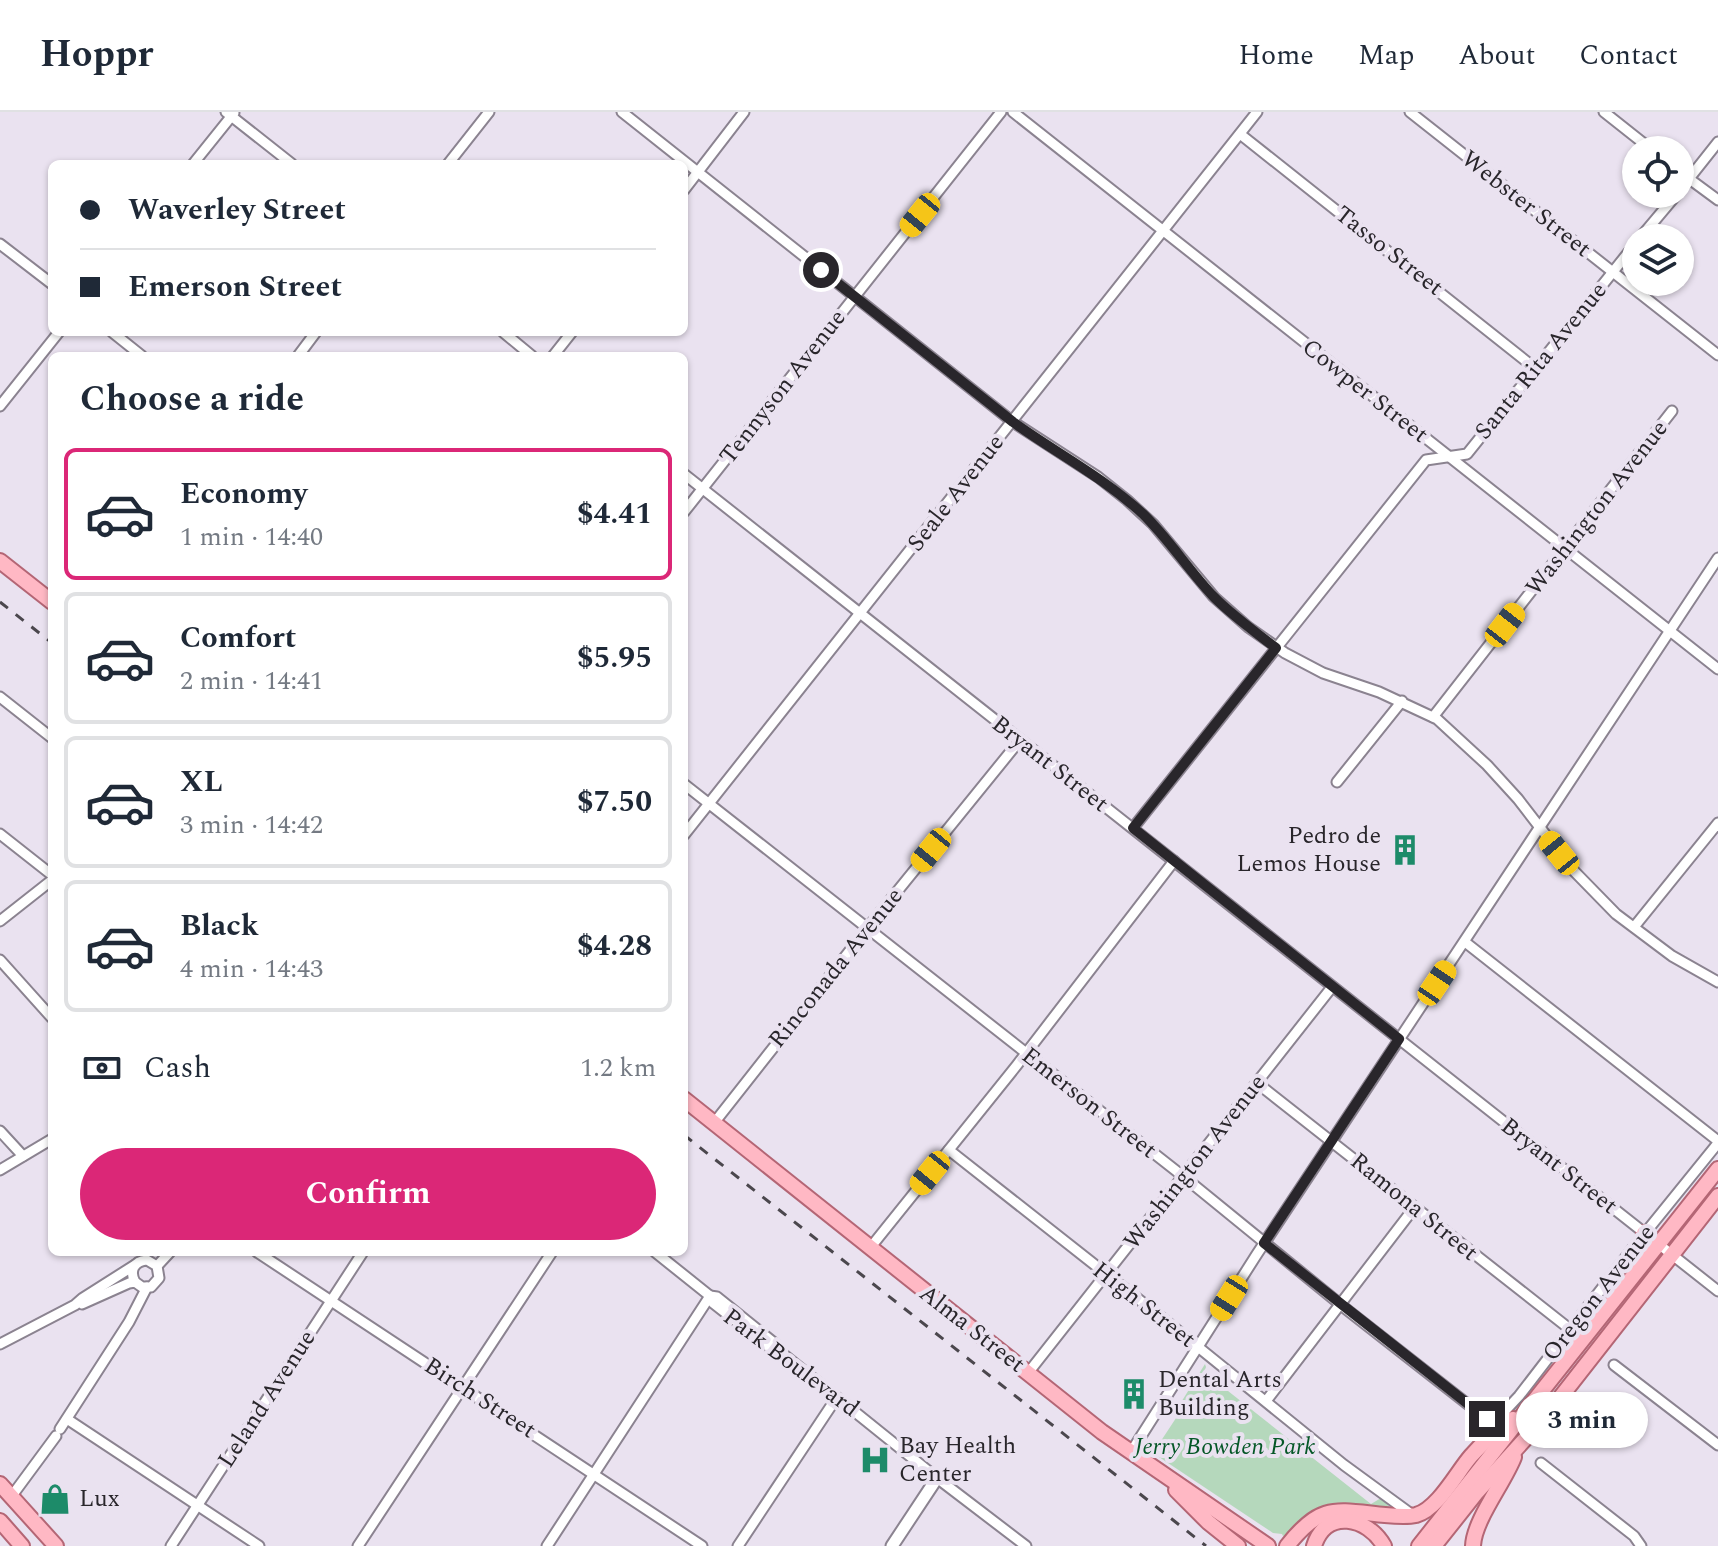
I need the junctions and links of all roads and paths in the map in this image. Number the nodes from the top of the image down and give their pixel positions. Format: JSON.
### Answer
{"nodes":[{"id":1,"x":489,"y":112,"type":"edge"},
{"id":2,"x":622,"y":112,"type":"edge"},
{"id":3,"x":744,"y":112,"type":"edge"},
{"id":4,"x":1001,"y":112,"type":"edge"},
{"id":5,"x":1013,"y":112,"type":"edge"},
{"id":6,"x":1257,"y":112,"type":"edge"},
{"id":7,"x":1410,"y":112,"type":"edge"},
{"id":8,"x":1604,"y":112,"type":"edge"},
{"id":9,"x":231,"y":113,"type":"edge"},
{"id":10,"x":1240,"y":134,"type":"junction"},
{"id":11,"x":1634,"y":136,"type":"edge"},
{"id":12,"x":1718,"y":142,"type":"edge"},
{"id":13,"x":196,"y":160,"type":"edge"},
{"id":14,"x":287,"y":160,"type":"edge"},
{"id":15,"x":451,"y":160,"type":"edge"},
{"id":16,"x":683,"y":160,"type":"edge"},
{"id":17,"x":688,"y":164,"type":"edge"},
{"id":18,"x":698,"y":172,"type":"junction"},
{"id":19,"x":1694,"y":172,"type":"edge"},
{"id":20,"x":1694,"y":182,"type":"edge"},
{"id":21,"x":688,"y":185,"type":"edge"},
{"id":22,"x":1718,"y":200,"type":"edge"},
{"id":23,"x":1665,"y":208,"type":"edge"},
{"id":24,"x":1652,"y":224,"type":"edge"},
{"id":25,"x":1163,"y":230,"type":"junction"},
{"id":26,"x":0,"y":244,"type":"edge"},
{"id":27,"x":1622,"y":261,"type":"edge"},
{"id":28,"x":1613,"y":272,"type":"junction"},
{"id":29,"x":48,"y":281,"type":"edge"},
{"id":30,"x":855,"y":297,"type":"junction"},
{"id":31,"x":56,"y":336,"type":"edge"},
{"id":32,"x":117,"y":336,"type":"edge"},
{"id":33,"x":508,"y":336,"type":"edge"},
{"id":34,"x":569,"y":336,"type":"edge"},
{"id":35,"x":137,"y":352,"type":"edge"},
{"id":36,"x":527,"y":352,"type":"edge"},
{"id":37,"x":556,"y":352,"type":"edge"},
{"id":38,"x":1718,"y":355,"type":"edge"},
{"id":39,"x":1536,"y":369,"type":"junction"},
{"id":40,"x":0,"y":406,"type":"edge"},
{"id":41,"x":1672,"y":411,"type":"dead end"},
{"id":42,"x":1013,"y":422,"type":"junction"},
{"id":43,"x":1449,"y":457,"type":"junction"},
{"id":44,"x":688,"y":477,"type":"edge"},
{"id":45,"x":702,"y":489,"type":"junction"},
{"id":46,"x":688,"y":507,"type":"edge"},
{"id":47,"x":1565,"y":548,"type":"junction"},
{"id":48,"x":1718,"y":558,"type":"edge"},
{"id":49,"x":0,"y":561,"type":"edge"},
{"id":50,"x":48,"y":599,"type":"edge"},
{"id":51,"x":861,"y":613,"type":"junction"},
{"id":52,"x":1669,"y":631,"type":"junction"},
{"id":53,"x":1276,"y":648,"type":"junction"},
{"id":54,"x":1718,"y":669,"type":"edge"},
{"id":55,"x":0,"y":697,"type":"edge"},
{"id":56,"x":1402,"y":701,"type":"junction"},
{"id":57,"x":1433,"y":717,"type":"junction"},
{"id":58,"x":48,"y":735,"type":"edge"},
{"id":59,"x":1020,"y":740,"type":"junction"},
{"id":60,"x":1337,"y":782,"type":"dead end"},
{"id":61,"x":688,"y":787,"type":"edge"},
{"id":62,"x":708,"y":803,"type":"junction"},
{"id":63,"x":1718,"y":823,"type":"edge"},
{"id":64,"x":1133,"y":828,"type":"junction"},
{"id":65,"x":1539,"y":828,"type":"junction"},
{"id":66,"x":688,"y":830,"type":"edge"},
{"id":67,"x":0,"y":834,"type":"edge"},
{"id":68,"x":1174,"y":861,"type":"junction"},
{"id":69,"x":48,"y":875,"type":"edge"},
{"id":70,"x":48,"y":881,"type":"edge"},
{"id":71,"x":0,"y":921,"type":"edge"},
{"id":72,"x":1634,"y":927,"type":"junction"},
{"id":73,"x":867,"y":929,"type":"junction"},
{"id":74,"x":1465,"y":942,"type":"junction"},
{"id":75,"x":0,"y":960,"type":"edge"},
{"id":76,"x":1718,"y":982,"type":"edge"},
{"id":77,"x":1332,"y":987,"type":"junction"},
{"id":78,"x":48,"y":1014,"type":"edge"},
{"id":79,"x":1399,"y":1039,"type":"junction"},
{"id":80,"x":1026,"y":1054,"type":"junction"},
{"id":81,"x":1257,"y":1083,"type":"junction"},
{"id":82,"x":688,"y":1102,"type":"edge"},
{"id":83,"x":714,"y":1123,"type":"junction"},
{"id":84,"x":0,"y":1131,"type":"edge"},
{"id":85,"x":48,"y":1141,"type":"edge"},
{"id":86,"x":1332,"y":1142,"type":"junction"},
{"id":87,"x":1718,"y":1142,"type":"edge"},
{"id":88,"x":949,"y":1150,"type":"junction"},
{"id":89,"x":23,"y":1156,"type":"junction"},
{"id":90,"x":1718,"y":1169,"type":"edge"},
{"id":91,"x":0,"y":1170,"type":"edge"},
{"id":92,"x":1184,"y":1177,"type":"junction"},
{"id":93,"x":1718,"y":1196,"type":"edge"},
{"id":94,"x":1414,"y":1208,"type":"junction"},
{"id":95,"x":1644,"y":1233,"type":"junction"},
{"id":96,"x":1264,"y":1243,"type":"junction"},
{"id":97,"x":1659,"y":1245,"type":"junction"},
{"id":98,"x":870,"y":1248,"type":"junction"},
{"id":99,"x":1671,"y":1255,"type":"junction"},
{"id":100,"x":166,"y":1256,"type":"edge"},
{"id":101,"x":263,"y":1256,"type":"edge"},
{"id":102,"x":360,"y":1256,"type":"edge"},
{"id":103,"x":549,"y":1256,"type":"edge"},
{"id":104,"x":660,"y":1256,"type":"edge"},
{"id":105,"x":1643,"y":1263,"type":"junction"},
{"id":106,"x":135,"y":1265,"type":"junction"},
{"id":107,"x":157,"y":1266,"type":"junction"},
{"id":108,"x":1106,"y":1274,"type":"junction"},
{"id":109,"x":135,"y":1282,"type":"junction"},
{"id":110,"x":147,"y":1287,"type":"junction"},
{"id":111,"x":1718,"y":1291,"type":"edge"},
{"id":112,"x":710,"y":1296,"type":"junction"},
{"id":113,"x":331,"y":1300,"type":"junction"},
{"id":114,"x":1339,"y":1304,"type":"junction"},
{"id":115,"x":75,"y":1305,"type":"junction"},
{"id":116,"x":1571,"y":1330,"type":"junction"},
{"id":117,"x":0,"y":1344,"type":"edge"},
{"id":118,"x":1198,"y":1347,"type":"junction"},
{"id":119,"x":1614,"y":1365,"type":"dead end"},
{"id":120,"x":1028,"y":1373,"type":"junction"},
{"id":121,"x":463,"y":1387,"type":"junction"},
{"id":122,"x":1266,"y":1401,"type":"junction"},
{"id":123,"x":1535,"y":1401,"type":"junction"},
{"id":124,"x":831,"y":1406,"type":"dead end"},
{"id":125,"x":67,"y":1419,"type":"junction"},
{"id":126,"x":1493,"y":1424,"type":"junction"},
{"id":127,"x":1718,"y":1445,"type":"edge"},
{"id":128,"x":1518,"y":1449,"type":"junction"},
{"id":129,"x":1131,"y":1452,"type":"junction"},
{"id":130,"x":1471,"y":1456,"type":"junction"},
{"id":131,"x":1541,"y":1463,"type":"dead end"},
{"id":132,"x":1156,"y":1470,"type":"junction"},
{"id":133,"x":594,"y":1474,"type":"junction"},
{"id":134,"x":937,"y":1478,"type":"junction"},
{"id":135,"x":0,"y":1484,"type":"edge"},
{"id":136,"x":11,"y":1497,"type":"junction"},
{"id":137,"x":198,"y":1504,"type":"junction"},
{"id":138,"x":1416,"y":1515,"type":"junction"},
{"id":139,"x":0,"y":1521,"type":"edge"},
{"id":140,"x":22,"y":1546,"type":"edge"},
{"id":141,"x":56,"y":1546,"type":"edge"},
{"id":142,"x":171,"y":1546,"type":"edge"},
{"id":143,"x":259,"y":1546,"type":"edge"},
{"id":144,"x":358,"y":1546,"type":"edge"},
{"id":145,"x":547,"y":1546,"type":"edge"},
{"id":146,"x":702,"y":1546,"type":"edge"},
{"id":147,"x":738,"y":1546,"type":"edge"},
{"id":148,"x":892,"y":1546,"type":"edge"},
{"id":149,"x":1026,"y":1546,"type":"edge"},
{"id":150,"x":1238,"y":1546,"type":"edge"},
{"id":151,"x":1268,"y":1546,"type":"edge"},
{"id":152,"x":1287,"y":1546,"type":"edge"},
{"id":153,"x":1314,"y":1546,"type":"edge"},
{"id":154,"x":1384,"y":1546,"type":"edge"},
{"id":155,"x":1419,"y":1546,"type":"edge"},
{"id":156,"x":1434,"y":1546,"type":"edge"},
{"id":157,"x":1473,"y":1546,"type":"edge"},
{"id":158,"x":1641,"y":1546,"type":"edge"}],
"edges":[{"from":1,"to":15,"type":"street"},
{"from":2,"to":16,"type":"street"},
{"from":3,"to":18,"type":"street"},
{"from":4,"to":30,"type":"street","name":"Tennyson Avenue"},
{"from":5,"to":25,"type":"street","name":"Cowper Street"},
{"from":6,"to":10,"type":"street","name":"Seale Avenue"},
{"from":7,"to":28,"type":"street","name":"Webster Street"},
{"from":8,"to":11,"type":"street"},
{"from":9,"to":13,"type":"street"},
{"from":9,"to":14,"type":"street"},
{"from":10,"to":25,"type":"street","name":"Seale Avenue"},
{"from":10,"to":39,"type":"street","name":"Tasso Street"},
{"from":12,"to":19,"type":"street"},
{"from":17,"to":18,"type":"street"},
{"from":18,"to":21,"type":"street"},
{"from":18,"to":30,"type":"street"},
{"from":20,"to":22,"type":"street"},
{"from":23,"to":24,"type":"street"},
{"from":25,"to":42,"type":"street","name":"Seale Avenue"},
{"from":25,"to":43,"type":"street","name":"Cowper Street"},
{"from":26,"to":29,"type":"street"},
{"from":27,"to":28,"type":"street","name":"Santa Rita Avenue"},
{"from":28,"to":38,"type":"street","name":"Webster Street"},
{"from":28,"to":39,"type":"street","name":"Santa Rita Avenue"},
{"from":30,"to":42,"type":"street"},
{"from":30,"to":45,"type":"street","name":"Tennyson Avenue"},
{"from":31,"to":40,"type":"street"},
{"from":32,"to":35,"type":"street"},
{"from":33,"to":36,"type":"street"},
{"from":34,"to":37,"type":"street"},
{"from":39,"to":43,"type":"street","name":"Santa Rita Avenue"},
{"from":41,"to":47,"type":"street","name":"Washington Avenue"},
{"from":42,"to":51,"type":"street","name":"Seale Avenue"},
{"from":42,"to":53,"type":"street"},
{"from":43,"to":47,"type":"street","name":"Cowper Street"},
{"from":43,"to":53,"type":"street","name":"Santa Rita Avenue"},
{"from":44,"to":45,"type":"street","name":"Bryant Street"},
{"from":45,"to":46,"type":"street","name":"Tennyson Avenue"},
{"from":45,"to":51,"type":"street","name":"Bryant Street"},
{"from":47,"to":52,"type":"street","name":"Cowper Street"},
{"from":47,"to":57,"type":"street","name":"Washington Avenue"},
{"from":48,"to":52,"type":"street"},
{"from":49,"to":50,"type":"main road"},
{"from":51,"to":59,"type":"street","name":"Bryant Street"},
{"from":51,"to":62,"type":"street","name":"Seale Avenue"},
{"from":52,"to":54,"type":"street","name":"Cowper Street"},
{"from":52,"to":65,"type":"street"},
{"from":53,"to":56,"type":"street"},
{"from":53,"to":64,"type":"street","name":"Santa Rita Avenue"},
{"from":55,"to":58,"type":"street"},
{"from":56,"to":57,"type":"street"},
{"from":56,"to":60,"type":"street"},
{"from":57,"to":65,"type":"street"},
{"from":59,"to":64,"type":"street","name":"Bryant Street"},
{"from":59,"to":73,"type":"street","name":"Rinconada Avenue"},
{"from":61,"to":62,"type":"street","name":"Emerson Street"},
{"from":62,"to":66,"type":"street","name":"Seale Avenue"},
{"from":62,"to":73,"type":"street","name":"Emerson Street"},
{"from":63,"to":72,"type":"street"},
{"from":64,"to":68,"type":"street","name":"Bryant Street"},
{"from":65,"to":72,"type":"street"},
{"from":65,"to":74,"type":"street"},
{"from":67,"to":69,"type":"street"},
{"from":68,"to":77,"type":"street","name":"Bryant Street"},
{"from":68,"to":80,"type":"street"},
{"from":70,"to":71,"type":"street"},
{"from":72,"to":76,"type":"street"},
{"from":73,"to":80,"type":"street","name":"Emerson Street"},
{"from":73,"to":83,"type":"street","name":"Rinconada Avenue"},
{"from":74,"to":79,"type":"street"},
{"from":74,"to":87,"type":"street"},
{"from":75,"to":78,"type":"street"},
{"from":77,"to":79,"type":"street","name":"Bryant Street"},
{"from":77,"to":81,"type":"street","name":"Washington Avenue"},
{"from":79,"to":86,"type":"street"},
{"from":79,"to":95,"type":"street","name":"Bryant Street"},
{"from":80,"to":88,"type":"street"},
{"from":80,"to":92,"type":"street","name":"Emerson Street"},
{"from":81,"to":86,"type":"street","name":"Ramona Street"},
{"from":81,"to":92,"type":"street","name":"Washington Avenue"},
{"from":82,"to":83,"type":"main road","name":"Alma Street"},
{"from":83,"to":98,"type":"main road","name":"Alma Street"},
{"from":84,"to":89,"type":"street"},
{"from":85,"to":89,"type":"street"},
{"from":86,"to":94,"type":"street","name":"Ramona Street"},
{"from":86,"to":96,"type":"street"},
{"from":87,"to":95,"type":"street","name":"Oregon Avenue"},
{"from":88,"to":98,"type":"street"},
{"from":88,"to":108,"type":"street","name":"High Street"},
{"from":89,"to":91,"type":"street"},
{"from":90,"to":97,"type":"main road"},
{"from":92,"to":96,"type":"street","name":"Emerson Street"},
{"from":92,"to":108,"type":"street","name":"Washington Avenue"},
{"from":93,"to":99,"type":"main road"},
{"from":94,"to":114,"type":"street"},
{"from":94,"to":116,"type":"street","name":"Ramona Street"},
{"from":95,"to":97,"type":"street","name":"Bryant Street"},
{"from":95,"to":105,"type":"main road"},
{"from":95,"to":116,"type":"street","name":"Oregon Avenue"},
{"from":96,"to":114,"type":"street","name":"Emerson Street"},
{"from":96,"to":118,"type":"street"},
{"from":97,"to":99,"type":"street","name":"Bryant Street"},
{"from":97,"to":105,"type":"main road"},
{"from":98,"to":120,"type":"main road","name":"Alma Street"},
{"from":99,"to":111,"type":"street","name":"Bryant Street"},
{"from":99,"to":128,"type":"main road"},
{"from":100,"to":107,"type":"street"},
{"from":101,"to":113,"type":"street","name":"Birch Street"},
{"from":102,"to":113,"type":"street","name":"Leland Avenue"},
{"from":103,"to":121,"type":"street"},
{"from":104,"to":112,"type":"street","name":"Park Boulevard"},
{"from":105,"to":123,"type":"main road"},
{"from":106,"to":107,"type":"street"},
{"from":106,"to":109,"type":"street"},
{"from":106,"to":115,"type":"street"},
{"from":107,"to":110,"type":"street"},
{"from":108,"to":118,"type":"street","name":"High Street"},
{"from":108,"to":120,"type":"street","name":"Washington Avenue"},
{"from":109,"to":110,"type":"street"},
{"from":109,"to":115,"type":"street"},
{"from":110,"to":125,"type":"street"},
{"from":112,"to":133,"type":"street"},
{"from":112,"to":134,"type":"street","name":"Park Boulevard"},
{"from":113,"to":121,"type":"street","name":"Birch Street"},
{"from":113,"to":137,"type":"street","name":"Leland Avenue"},
{"from":114,"to":122,"type":"street"},
{"from":114,"to":126,"type":"street","name":"Emerson Street"},
{"from":115,"to":117,"type":"street"},
{"from":116,"to":126,"type":"street","name":"Oregon Avenue"},
{"from":118,"to":122,"type":"street","name":"High Street"},
{"from":118,"to":129,"type":"street"},
{"from":119,"to":127,"type":"street"},
{"from":120,"to":129,"type":"main road","name":"Alma Street"},
{"from":121,"to":133,"type":"street","name":"Birch Street"},
{"from":121,"to":144,"type":"street"},
{"from":122,"to":138,"type":"street","name":"High Street"},
{"from":123,"to":130,"type":"main road"},
{"from":123,"to":155,"type":"main road"},
{"from":124,"to":147,"type":"street"},
{"from":125,"to":136,"type":"street"},
{"from":125,"to":137,"type":"street"},
{"from":126,"to":130,"type":"street","name":"Oregon Avenue"},
{"from":128,"to":156,"type":"main road"},
{"from":128,"to":157,"type":"main road"},
{"from":129,"to":132,"type":"main road","name":"Alma Street"},
{"from":130,"to":138,"type":"main road","name":"Oregon Avenue"},
{"from":131,"to":158,"type":"street"},
{"from":132,"to":150,"type":"main road"},
{"from":132,"to":151,"type":"main road","name":"Alma Street"},
{"from":133,"to":145,"type":"street"},
{"from":133,"to":146,"type":"street","name":"Birch Street"},
{"from":134,"to":148,"type":"street"},
{"from":134,"to":149,"type":"street","name":"Park Boulevard"},
{"from":135,"to":136,"type":"main road"},
{"from":136,"to":141,"type":"main road"},
{"from":137,"to":142,"type":"street","name":"Leland Avenue"},
{"from":137,"to":143,"type":"street"},
{"from":138,"to":152,"type":"main road"},
{"from":139,"to":140,"type":"main road"},
{"from":153,"to":154,"type":"main road"}]}
